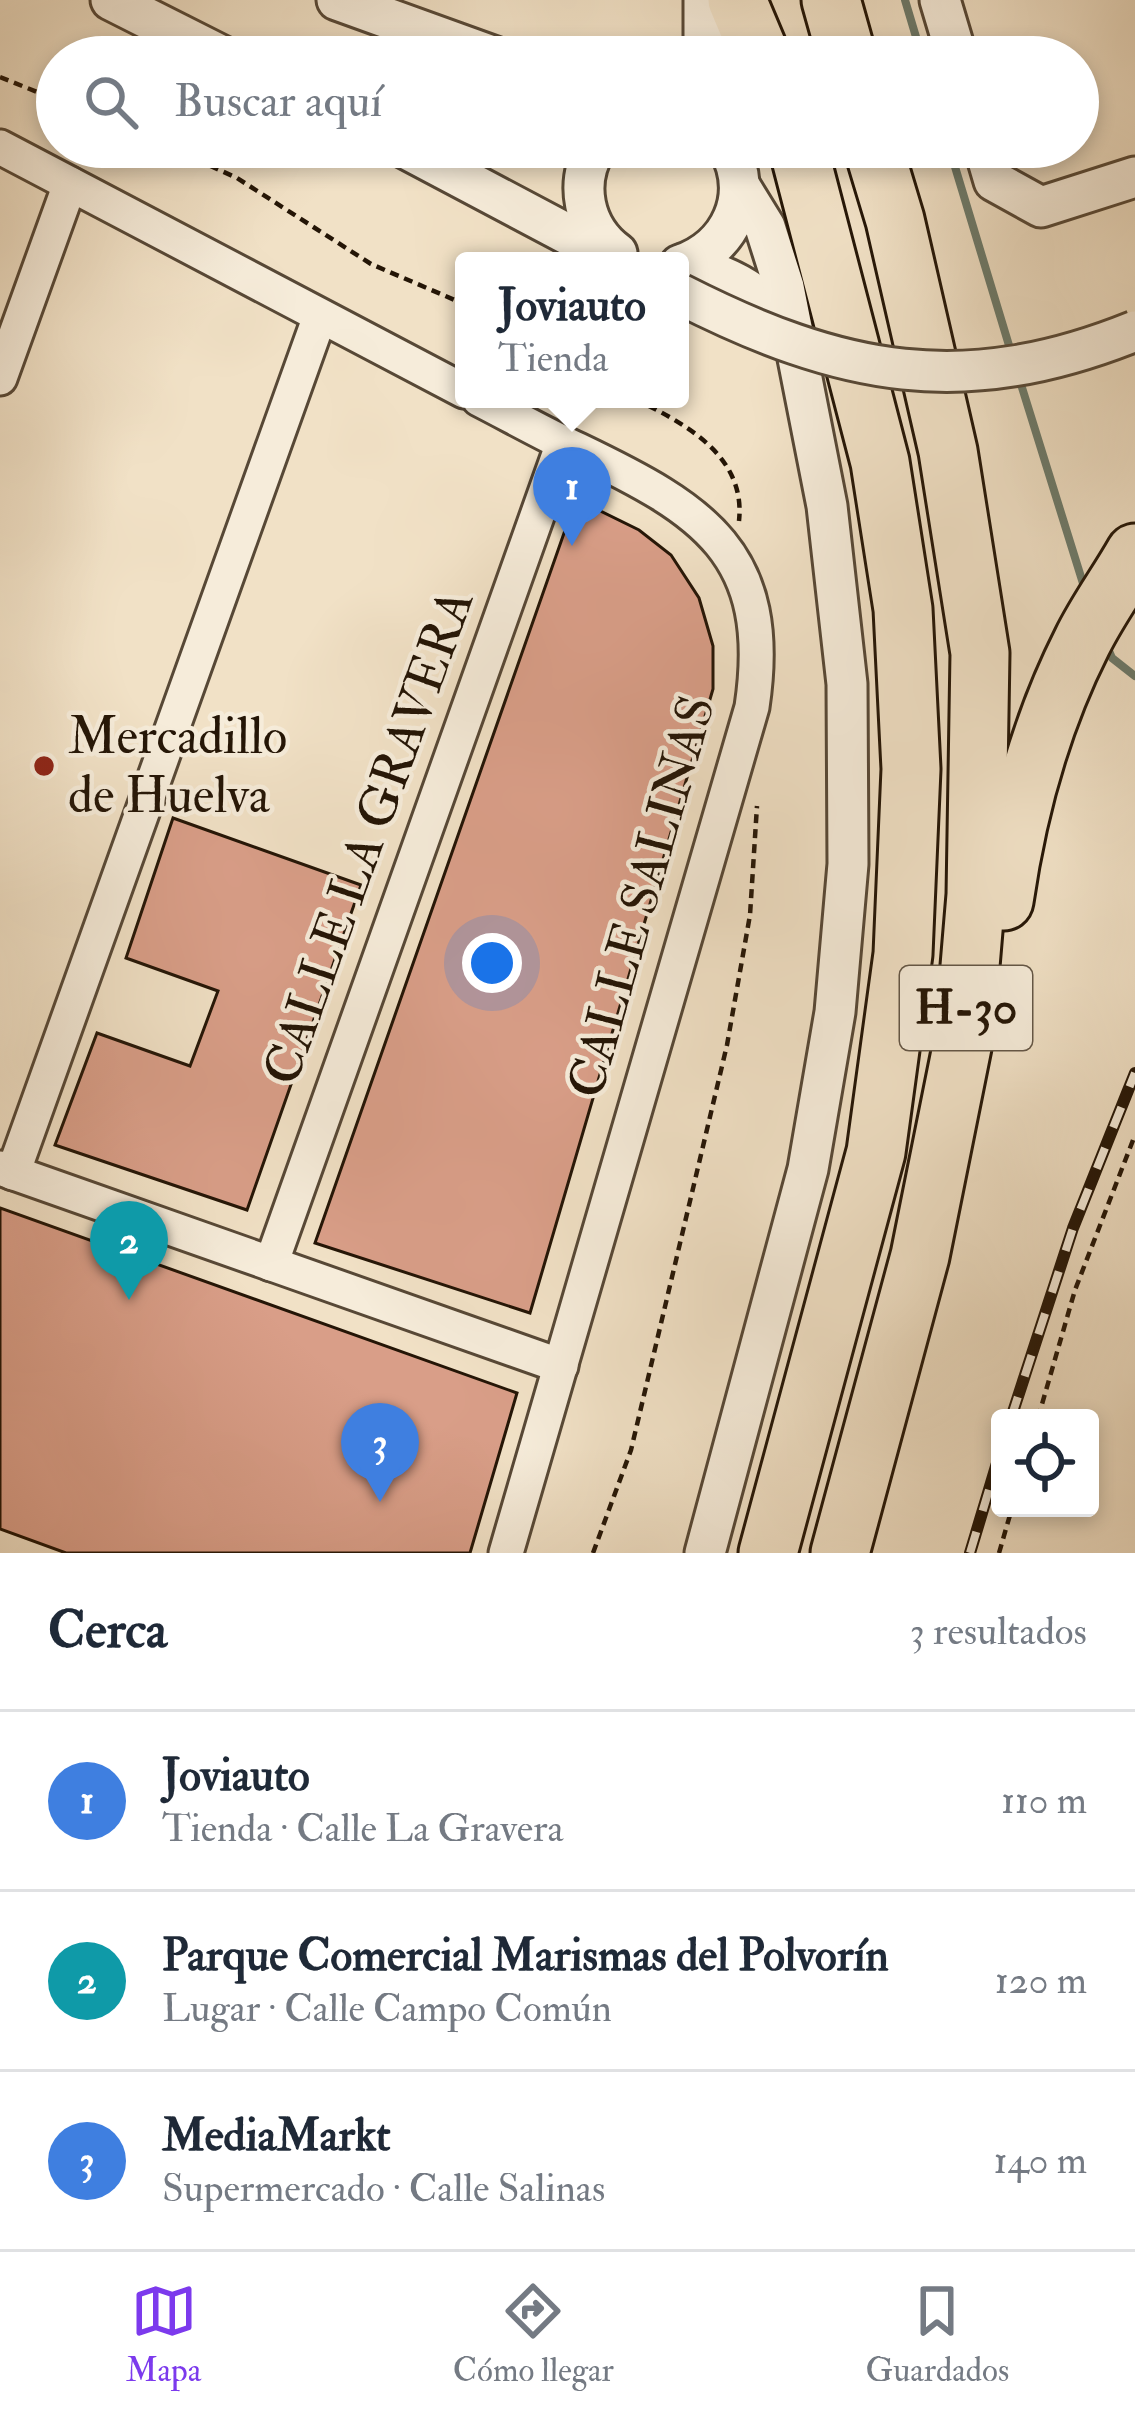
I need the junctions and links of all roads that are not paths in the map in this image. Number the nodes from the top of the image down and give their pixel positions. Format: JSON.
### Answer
{"nodes":[{"id":1,"x":110,"y":0,"type":"edge"},
{"id":2,"x":337,"y":0,"type":"edge"},
{"id":3,"x":704,"y":0,"type":"edge"},
{"id":4,"x":736,"y":0,"type":"edge"},
{"id":5,"x":756,"y":0,"type":"edge"},
{"id":6,"x":831,"y":0,"type":"edge"},
{"id":7,"x":940,"y":0,"type":"edge"},
{"id":8,"x":182,"y":36,"type":"edge"},
{"id":9,"x":437,"y":36,"type":"edge"},
{"id":10,"x":704,"y":36,"type":"edge"},
{"id":11,"x":752,"y":36,"type":"edge"},
{"id":12,"x":766,"y":36,"type":"edge"},
{"id":13,"x":842,"y":36,"type":"edge"},
{"id":14,"x":951,"y":36,"type":"edge"},
{"id":15,"x":0,"y":147,"type":"edge"},
{"id":16,"x":36,"y":166,"type":"edge"},
{"id":17,"x":40,"y":168,"type":"edge"},
{"id":18,"x":444,"y":168,"type":"edge"},
{"id":19,"x":586,"y":168,"type":"edge"},
{"id":20,"x":735,"y":168,"type":"edge"},
{"id":21,"x":803,"y":168,"type":"edge"},
{"id":22,"x":879,"y":168,"type":"edge"},
{"id":23,"x":990,"y":168,"type":"edge"},
{"id":24,"x":1135,"y":177,"type":"edge"},
{"id":25,"x":70,"y":184,"type":"junction"},
{"id":26,"x":741,"y":188,"type":"junction"},
{"id":27,"x":601,"y":252,"type":"edge"},
{"id":28,"x":617,"y":252,"type":"edge"},
{"id":29,"x":689,"y":267,"type":"edge"},
{"id":30,"x":689,"y":274,"type":"edge"},
{"id":31,"x":689,"y":280,"type":"edge"},
{"id":32,"x":320,"y":316,"type":"junction"},
{"id":33,"x":1135,"y":331,"type":"edge"},
{"id":34,"x":796,"y":345,"type":"junction"},
{"id":35,"x":0,"y":377,"type":"edge"},
{"id":36,"x":455,"y":386,"type":"edge"},
{"id":37,"x":496,"y":408,"type":"edge"},
{"id":38,"x":563,"y":443,"type":"junction"},
{"id":39,"x":1110,"y":595,"type":"edge"},
{"id":40,"x":964,"y":1036,"type":"junction"},
{"id":41,"x":7,"y":1171,"type":"edge"},
{"id":42,"x":271,"y":1264,"type":"junction"},
{"id":43,"x":561,"y":1366,"type":"junction"},
{"id":44,"x":506,"y":1553,"type":"edge"},
{"id":45,"x":705,"y":1553,"type":"edge"},
{"id":46,"x":768,"y":1553,"type":"edge"},
{"id":47,"x":840,"y":1553,"type":"edge"}],
"edges":[{"from":1,"to":8,"type":"street"},
{"from":2,"to":9,"type":"street"},
{"from":3,"to":10,"type":"street"},
{"from":4,"to":11,"type":"highway"},
{"from":5,"to":12,"type":"highway"},
{"from":6,"to":13,"type":"highway"},
{"from":7,"to":14,"type":"street"},
{"from":15,"to":16,"type":"street"},
{"from":17,"to":25,"type":"street"},
{"from":18,"to":27,"type":"street"},
{"from":19,"to":28,"type":"street"},
{"from":20,"to":26,"type":"street"},
{"from":21,"to":46,"type":"highway","number":"H-30"},
{"from":22,"to":40,"type":"highway","number":"H-30"},
{"from":23,"to":24,"type":"street"},
{"from":25,"to":32,"type":"street"},
{"from":25,"to":35,"type":"street"},
{"from":26,"to":29,"type":"street"},
{"from":26,"to":34,"type":"street"},
{"from":30,"to":34,"type":"street"},
{"from":31,"to":33,"type":"street","bridge":true},
{"from":32,"to":36,"type":"street"},
{"from":32,"to":41,"type":"street"},
{"from":34,"to":45,"type":"street"},
{"from":37,"to":38,"type":"street","name":"CALLE SALINAS"},
{"from":38,"to":42,"type":"street","name":"CALLE LA GRAVERA"},
{"from":38,"to":43,"type":"street","name":"CALLE SALINAS"},
{"from":39,"to":40,"type":"highway"},
{"from":40,"to":47,"type":"highway","number":"H-30"},
{"from":41,"to":42,"type":"street"},
{"from":42,"to":43,"type":"street"},
{"from":43,"to":44,"type":"street","name":"CALLE SALINAS"}]}
